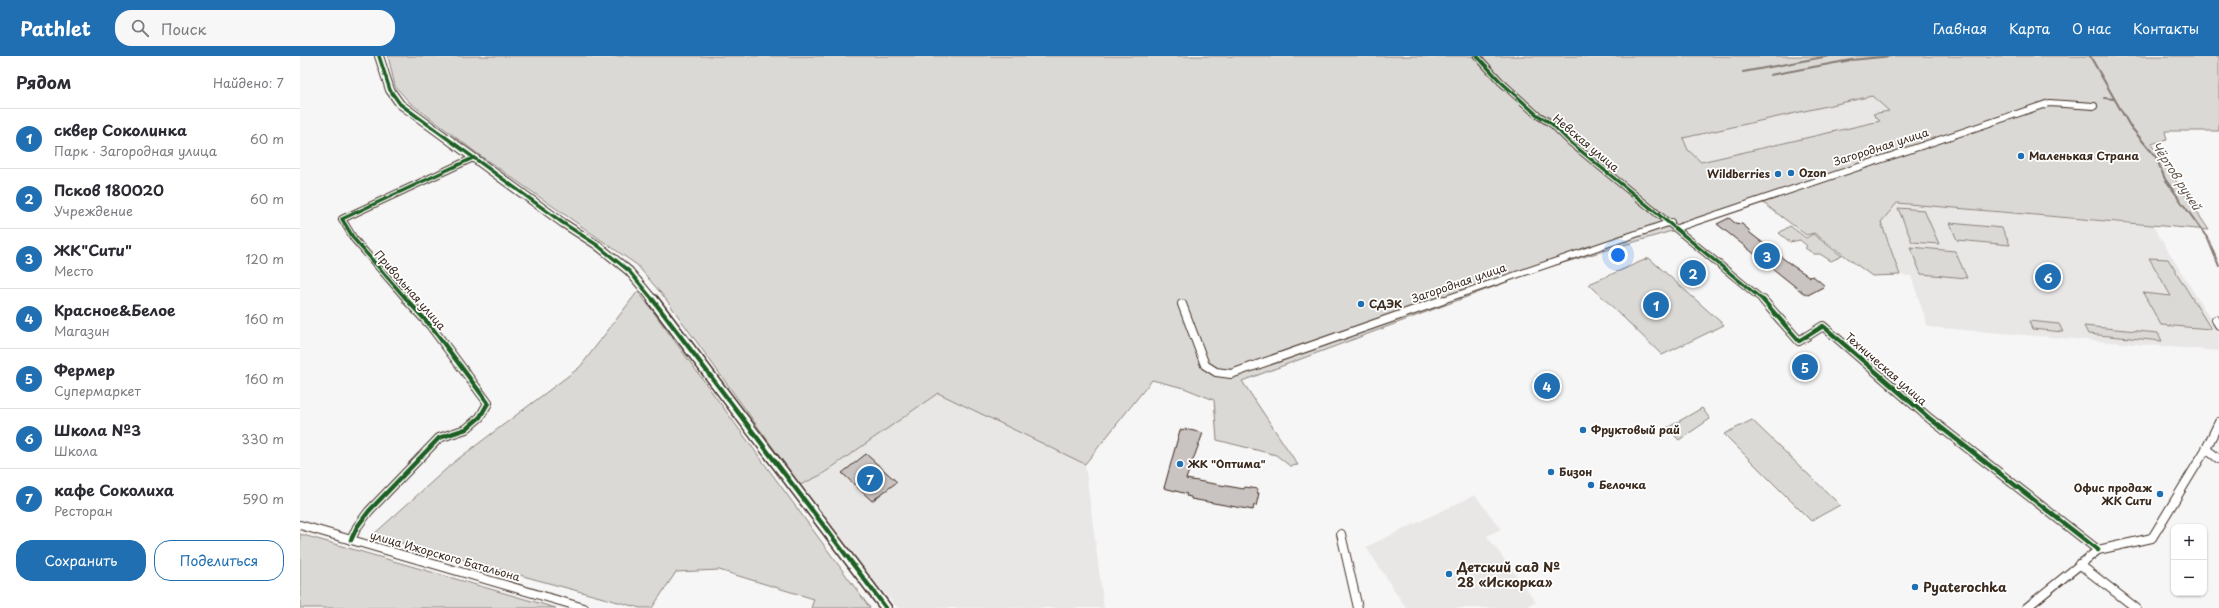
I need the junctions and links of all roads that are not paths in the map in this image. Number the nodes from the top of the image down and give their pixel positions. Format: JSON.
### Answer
{"nodes":[{"id":1,"x":379,"y":56,"type":"edge"},
{"id":2,"x":1477,"y":56,"type":"edge"},
{"id":3,"x":2094,"y":106,"type":"dead end"},
{"id":4,"x":473,"y":158,"type":"junction"},
{"id":5,"x":1674,"y":225,"type":"junction"},
{"id":6,"x":1182,"y":304,"type":"dead end"},
{"id":7,"x":2219,"y":422,"type":"edge"},
{"id":8,"x":2206,"y":449,"type":"junction"},
{"id":9,"x":2219,"y":459,"type":"edge"},
{"id":10,"x":300,"y":525,"type":"edge"},
{"id":11,"x":1341,"y":534,"type":"dead end"},
{"id":12,"x":351,"y":540,"type":"junction"},
{"id":13,"x":2098,"y":550,"type":"junction"},
{"id":14,"x":2079,"y":564,"type":"junction"},
{"id":15,"x":584,"y":608,"type":"edge"},
{"id":16,"x":886,"y":608,"type":"edge"},
{"id":17,"x":1358,"y":608,"type":"edge"},
{"id":18,"x":2026,"y":608,"type":"edge"},
{"id":19,"x":2136,"y":608,"type":"edge"}],
"edges":[{"from":1,"to":4,"type":"street"},
{"from":2,"to":5,"type":"street","name":"Невская улица"},
{"from":3,"to":5,"type":"street","name":"Загородная улица"},
{"from":4,"to":12,"type":"street","name":"Привольная улица"},
{"from":4,"to":16,"type":"street"},
{"from":5,"to":6,"type":"street","name":"Загородная улица"},
{"from":5,"to":13,"type":"street","name":"Техническая улица"},
{"from":7,"to":8,"type":"street"},
{"from":8,"to":9,"type":"street"},
{"from":8,"to":13,"type":"street"},
{"from":10,"to":12,"type":"street","name":"улица Ижорского Батальона"},
{"from":11,"to":17,"type":"street"},
{"from":12,"to":15,"type":"street","name":"улица Ижорского Батальона"},
{"from":13,"to":14,"type":"street"},
{"from":14,"to":18,"type":"street"},
{"from":14,"to":19,"type":"street"}]}
